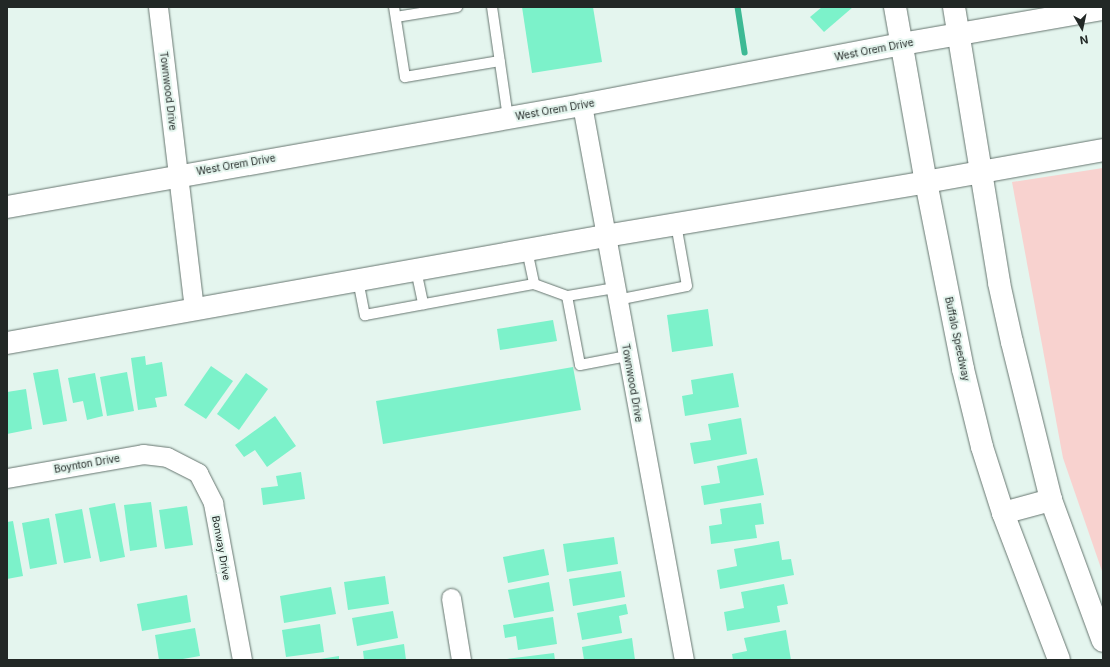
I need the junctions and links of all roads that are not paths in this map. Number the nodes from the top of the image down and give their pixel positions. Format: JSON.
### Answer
{"nodes":[{"id":1,"x":158,"y":7,"type":"edge"},
{"id":2,"x":457,"y":7,"type":"edge"},
{"id":3,"x":492,"y":7,"type":"edge"},
{"id":4,"x":895,"y":7,"type":"edge"},
{"id":5,"x":954,"y":7,"type":"edge"},
{"id":6,"x":1103,"y":9,"type":"edge"},
{"id":7,"x":395,"y":12,"type":"edge"},
{"id":8,"x":958,"y":35,"type":"junction"},
{"id":9,"x":902,"y":44,"type":"junction"},
{"id":10,"x":500,"y":61,"type":"junction"},
{"id":11,"x":582,"y":105,"type":"junction"},
{"id":12,"x":508,"y":118,"type":"junction"},
{"id":13,"x":1103,"y":150,"type":"edge"},
{"id":14,"x":982,"y":172,"type":"junction"},
{"id":15,"x":179,"y":175,"type":"junction"},
{"id":16,"x":926,"y":182,"type":"junction"},
{"id":17,"x":7,"y":207,"type":"edge"},
{"id":18,"x":676,"y":224,"type":"junction"},
{"id":19,"x":605,"y":236,"type":"junction"},
{"id":20,"x":527,"y":250,"type":"junction"},
{"id":21,"x":416,"y":270,"type":"junction"},
{"id":22,"x":358,"y":280,"type":"junction"},
{"id":23,"x":534,"y":284,"type":"junction"},
{"id":24,"x":616,"y":294,"type":"junction"},
{"id":25,"x":567,"y":296,"type":"junction"},
{"id":26,"x":423,"y":304,"type":"junction"},
{"id":27,"x":194,"y":309,"type":"junction"},
{"id":28,"x":7,"y":343,"type":"edge"},
{"id":29,"x":628,"y":356,"type":"junction"},
{"id":30,"x":167,"y":457,"type":"joint"},
{"id":31,"x":7,"y":478,"type":"edge"},
{"id":32,"x":1051,"y":500,"type":"junction"},
{"id":33,"x":1003,"y":513,"type":"junction"},
{"id":34,"x":451,"y":598,"type":"dead end"},
{"id":35,"x":1103,"y":641,"type":"edge"},
{"id":36,"x":242,"y":660,"type":"edge"},
{"id":37,"x":462,"y":660,"type":"edge"},
{"id":38,"x":684,"y":660,"type":"edge"},
{"id":39,"x":1059,"y":660,"type":"edge"}],
"edges":[{"from":1,"to":15,"type":"street","name":"Townwood Drive"},
{"from":2,"to":7,"type":"lane"},
{"from":3,"to":10,"type":"lane"},
{"from":4,"to":9,"type":"main road","name":"Buffalo Speedway"},
{"from":5,"to":8,"type":"main road"},
{"from":6,"to":8,"type":"main road","name":"West Orem Drive"},
{"from":7,"to":10,"type":"lane"},
{"from":8,"to":9,"type":"main road","name":"West Orem Drive"},
{"from":8,"to":14,"type":"main road"},
{"from":9,"to":11,"type":"main road","name":"West Orem Drive"},
{"from":9,"to":16,"type":"main road","name":"Buffalo Speedway"},
{"from":10,"to":12,"type":"lane"},
{"from":11,"to":12,"type":"main road","name":"West Orem Drive"},
{"from":11,"to":19,"type":"street","name":"Townwood Drive"},
{"from":12,"to":15,"type":"main road","name":"West Orem Drive"},
{"from":13,"to":14,"type":"main road"},
{"from":14,"to":16,"type":"main road"},
{"from":14,"to":32,"type":"main road"},
{"from":15,"to":17,"type":"main road","name":"West Orem Drive"},
{"from":15,"to":27,"type":"street","name":"Townwood Drive"},
{"from":16,"to":18,"type":"main road"},
{"from":16,"to":33,"type":"main road","name":"Buffalo Speedway"},
{"from":18,"to":19,"type":"main road"},
{"from":18,"to":24,"type":"lane"},
{"from":19,"to":20,"type":"main road"},
{"from":19,"to":24,"type":"street","name":"Townwood Drive"},
{"from":20,"to":21,"type":"main road"},
{"from":20,"to":23,"type":"lane"},
{"from":21,"to":22,"type":"main road"},
{"from":21,"to":26,"type":"lane"},
{"from":22,"to":26,"type":"lane"},
{"from":22,"to":27,"type":"main road"},
{"from":23,"to":25,"type":"lane"},
{"from":23,"to":26,"type":"lane"},
{"from":24,"to":25,"type":"lane"},
{"from":24,"to":29,"type":"street","name":"Townwood Drive"},
{"from":25,"to":29,"type":"lane"},
{"from":27,"to":28,"type":"main road"},
{"from":29,"to":38,"type":"street","name":"Townwood Drive"},
{"from":30,"to":31,"type":"street","name":"Boynton Drive"},
{"from":30,"to":36,"type":"street","name":"Bonway Drive"},
{"from":32,"to":33,"type":"main road"},
{"from":32,"to":35,"type":"main road"},
{"from":33,"to":39,"type":"main road","name":"Buffalo Speedway"},
{"from":34,"to":37,"type":"street"}]}
